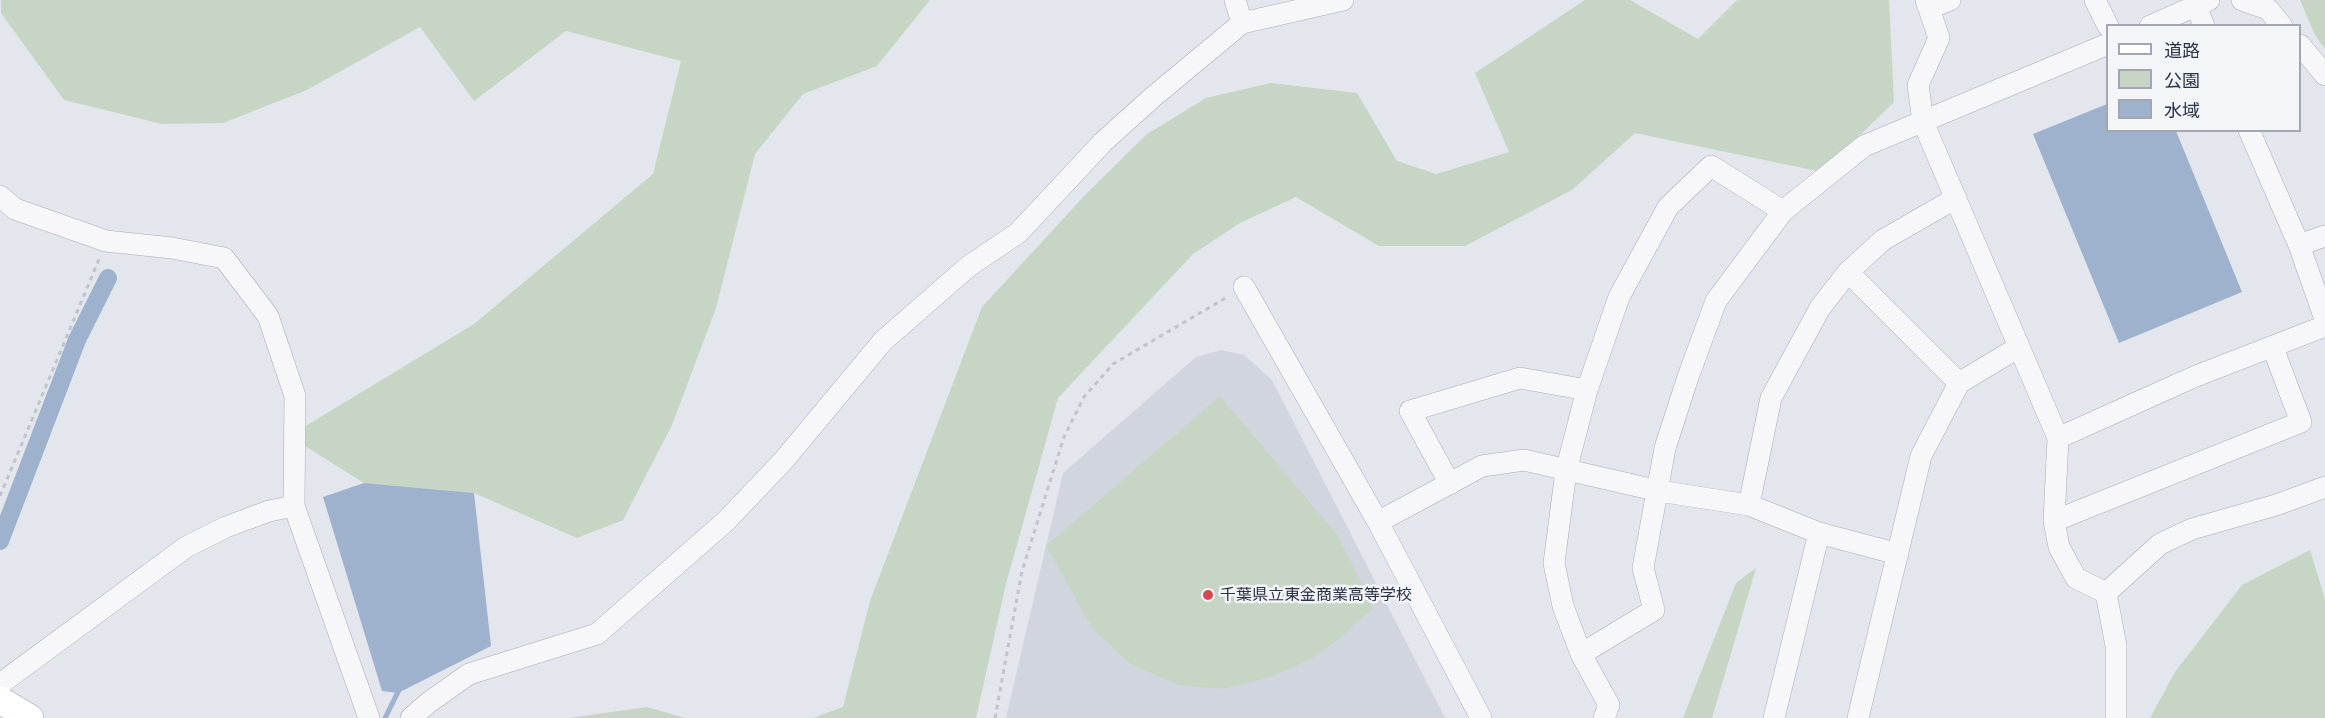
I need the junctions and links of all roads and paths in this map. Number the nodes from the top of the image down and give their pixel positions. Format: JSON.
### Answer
{"nodes":[{"id":1,"x":1235,"y":0,"type":"edge"},
{"id":2,"x":1343,"y":0,"type":"edge"},
{"id":3,"x":1950,"y":0,"type":"edge"},
{"id":4,"x":2095,"y":0,"type":"edge"},
{"id":5,"x":2242,"y":0,"type":"edge"},
{"id":6,"x":2199,"y":2,"type":"edge"},
{"id":7,"x":1928,"y":4,"type":"edge"},
{"id":8,"x":1242,"y":23,"type":"junction"},
{"id":9,"x":2107,"y":24,"type":"edge"},
{"id":10,"x":2155,"y":24,"type":"edge"},
{"id":11,"x":2204,"y":24,"type":"edge"},
{"id":12,"x":2280,"y":24,"type":"edge"},
{"id":13,"x":2106,"y":45,"type":"edge"},
{"id":14,"x":2301,"y":46,"type":"edge"},
{"id":15,"x":2325,"y":75,"type":"edge"},
{"id":16,"x":1923,"y":122,"type":"junction"},
{"id":17,"x":2250,"y":132,"type":"edge"},
{"id":18,"x":0,"y":196,"type":"edge"},
{"id":19,"x":1956,"y":198,"type":"junction"},
{"id":20,"x":1783,"y":211,"type":"junction"},
{"id":21,"x":2325,"y":236,"type":"edge"},
{"id":22,"x":106,"y":242,"type":"junction"},
{"id":23,"x":2299,"y":246,"type":"junction"},
{"id":24,"x":1848,"y":272,"type":"junction"},
{"id":25,"x":1244,"y":287,"type":"joint"},
{"id":26,"x":2325,"y":319,"type":"edge"},
{"id":27,"x":2325,"y":326,"type":"edge"},
{"id":28,"x":2019,"y":347,"type":"junction"},
{"id":29,"x":2273,"y":348,"type":"junction"},
{"id":30,"x":1959,"y":383,"type":"junction"},
{"id":31,"x":1587,"y":390,"type":"junction"},
{"id":32,"x":2058,"y":438,"type":"junction"},
{"id":33,"x":1566,"y":471,"type":"junction"},
{"id":34,"x":1450,"y":484,"type":"junction"},
{"id":35,"x":2325,"y":487,"type":"edge"},
{"id":36,"x":1659,"y":491,"type":"junction"},
{"id":37,"x":0,"y":496,"type":"edge"},
{"id":38,"x":1749,"y":505,"type":"junction"},
{"id":39,"x":294,"y":506,"type":"junction"},
{"id":40,"x":2054,"y":521,"type":"junction"},
{"id":41,"x":1378,"y":522,"type":"junction"},
{"id":42,"x":1819,"y":534,"type":"junction"},
{"id":43,"x":1898,"y":554,"type":"junction"},
{"id":44,"x":2106,"y":593,"type":"junction"},
{"id":45,"x":1581,"y":654,"type":"junction"},
{"id":46,"x":0,"y":684,"type":"edge"},
{"id":47,"x":0,"y":700,"type":"edge"},
{"id":48,"x":30,"y":718,"type":"edge"},
{"id":49,"x":369,"y":718,"type":"edge"},
{"id":50,"x":411,"y":718,"type":"edge"},
{"id":51,"x":995,"y":718,"type":"edge"},
{"id":52,"x":1481,"y":718,"type":"edge"},
{"id":53,"x":1604,"y":718,"type":"edge"},
{"id":54,"x":1774,"y":718,"type":"edge"},
{"id":55,"x":1858,"y":718,"type":"edge"},
{"id":56,"x":2116,"y":718,"type":"edge"}],
"edges":[{"from":1,"to":8,"type":"street"},
{"from":2,"to":8,"type":"street"},
{"from":3,"to":7,"type":"street"},
{"from":4,"to":9,"type":"street"},
{"from":5,"to":12,"type":"street"},
{"from":6,"to":10,"type":"street"},
{"from":6,"to":11,"type":"street"},
{"from":7,"to":16,"type":"street"},
{"from":8,"to":50,"type":"street"},
{"from":13,"to":16,"type":"street"},
{"from":14,"to":15,"type":"street"},
{"from":16,"to":19,"type":"street"},
{"from":16,"to":20,"type":"street"},
{"from":17,"to":23,"type":"street"},
{"from":18,"to":22,"type":"street"},
{"from":19,"to":24,"type":"street"},
{"from":19,"to":28,"type":"street"},
{"from":20,"to":31,"type":"street"},
{"from":20,"to":36,"type":"street"},
{"from":21,"to":23,"type":"street"},
{"from":22,"to":37,"type":"path"},
{"from":22,"to":39,"type":"street"},
{"from":23,"to":26,"type":"street"},
{"from":24,"to":30,"type":"street"},
{"from":24,"to":38,"type":"street"},
{"from":25,"to":41,"type":"street"},
{"from":25,"to":51,"type":"path"},
{"from":27,"to":29,"type":"street"},
{"from":28,"to":30,"type":"street"},
{"from":28,"to":32,"type":"street"},
{"from":29,"to":32,"type":"street"},
{"from":29,"to":40,"type":"street"},
{"from":30,"to":43,"type":"street"},
{"from":31,"to":33,"type":"street"},
{"from":31,"to":34,"type":"street"},
{"from":32,"to":40,"type":"street"},
{"from":33,"to":34,"type":"street"},
{"from":33,"to":36,"type":"street"},
{"from":33,"to":45,"type":"street"},
{"from":34,"to":41,"type":"street"},
{"from":35,"to":44,"type":"street"},
{"from":36,"to":38,"type":"street"},
{"from":36,"to":45,"type":"street"},
{"from":38,"to":42,"type":"street"},
{"from":39,"to":46,"type":"street"},
{"from":39,"to":49,"type":"street"},
{"from":40,"to":44,"type":"street"},
{"from":41,"to":52,"type":"street"},
{"from":42,"to":43,"type":"street"},
{"from":42,"to":54,"type":"street"},
{"from":43,"to":55,"type":"street"},
{"from":44,"to":56,"type":"street"},
{"from":45,"to":53,"type":"street"},
{"from":47,"to":48,"type":"main road"}]}
